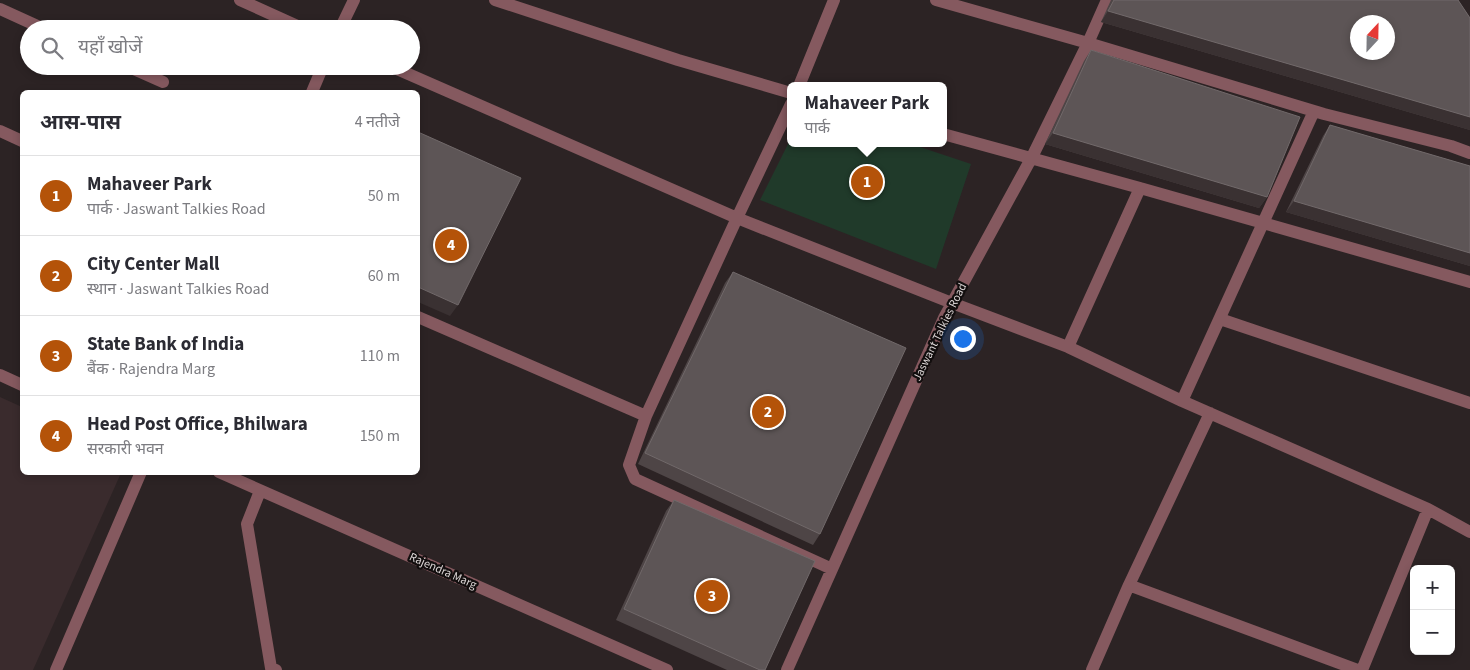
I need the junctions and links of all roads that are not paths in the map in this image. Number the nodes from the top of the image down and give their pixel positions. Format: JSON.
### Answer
{"nodes":[{"id":1,"x":240,"y":0,"type":"edge"},
{"id":2,"x":354,"y":0,"type":"edge"},
{"id":3,"x":495,"y":0,"type":"edge"},
{"id":4,"x":834,"y":0,"type":"edge"},
{"id":5,"x":936,"y":0,"type":"edge"},
{"id":6,"x":1107,"y":0,"type":"edge"},
{"id":7,"x":0,"y":9,"type":"edge"},
{"id":8,"x":24,"y":20,"type":"edge"},
{"id":9,"x":284,"y":20,"type":"edge"},
{"id":10,"x":344,"y":20,"type":"edge"},
{"id":11,"x":1088,"y":43,"type":"junction"},
{"id":12,"x":147,"y":75,"type":"edge"},
{"id":13,"x":319,"y":75,"type":"edge"},
{"id":14,"x":411,"y":75,"type":"edge"},
{"id":15,"x":163,"y":82,"type":"dead end"},
{"id":16,"x":801,"y":82,"type":"edge"},
{"id":17,"x":313,"y":90,"type":"edge"},
{"id":18,"x":787,"y":92,"type":"edge"},
{"id":19,"x":1314,"y":111,"type":"junction"},
{"id":20,"x":787,"y":112,"type":"edge"},
{"id":21,"x":0,"y":131,"type":"edge"},
{"id":22,"x":947,"y":135,"type":"edge"},
{"id":23,"x":20,"y":140,"type":"edge"},
{"id":24,"x":1470,"y":153,"type":"edge"},
{"id":25,"x":1032,"y":157,"type":"junction"},
{"id":26,"x":1140,"y":188,"type":"junction"},
{"id":27,"x":737,"y":218,"type":"junction"},
{"id":28,"x":1263,"y":224,"type":"junction"},
{"id":29,"x":1470,"y":282,"type":"edge"},
{"id":30,"x":952,"y":303,"type":"junction"},
{"id":31,"x":420,"y":318,"type":"edge"},
{"id":32,"x":1220,"y":319,"type":"junction"},
{"id":33,"x":1068,"y":347,"type":"junction"},
{"id":34,"x":0,"y":375,"type":"edge"},
{"id":35,"x":20,"y":384,"type":"edge"},
{"id":36,"x":1182,"y":401,"type":"junction"},
{"id":37,"x":1470,"y":403,"type":"edge"},
{"id":38,"x":1210,"y":413,"type":"junction"},
{"id":39,"x":646,"y":416,"type":"junction"},
{"id":40,"x":140,"y":475,"type":"edge"},
{"id":41,"x":225,"y":475,"type":"edge"},
{"id":42,"x":260,"y":491,"type":"junction"},
{"id":43,"x":1428,"y":509,"type":"junction"},
{"id":44,"x":1470,"y":532,"type":"edge"},
{"id":45,"x":832,"y":569,"type":"junction"},
{"id":46,"x":1129,"y":585,"type":"junction"},
{"id":47,"x":56,"y":670,"type":"edge"},
{"id":48,"x":276,"y":670,"type":"edge"},
{"id":49,"x":667,"y":670,"type":"edge"},
{"id":50,"x":788,"y":670,"type":"edge"},
{"id":51,"x":1092,"y":670,"type":"edge"},
{"id":52,"x":1358,"y":670,"type":"edge"},
{"id":53,"x":1362,"y":670,"type":"edge"}],
"edges":[{"from":1,"to":9,"type":"street"},
{"from":2,"to":10,"type":"street"},
{"from":3,"to":18,"type":"street"},
{"from":4,"to":16,"type":"street"},
{"from":5,"to":11,"type":"street"},
{"from":6,"to":11,"type":"street","name":"Jaswant Talkies Road"},
{"from":7,"to":8,"type":"street"},
{"from":11,"to":19,"type":"street"},
{"from":11,"to":25,"type":"street","name":"Jaswant Talkies Road"},
{"from":12,"to":15,"type":"street"},
{"from":13,"to":17,"type":"street"},
{"from":14,"to":27,"type":"street"},
{"from":19,"to":24,"type":"street"},
{"from":19,"to":28,"type":"street"},
{"from":20,"to":27,"type":"street"},
{"from":21,"to":23,"type":"street"},
{"from":22,"to":25,"type":"street"},
{"from":25,"to":26,"type":"street"},
{"from":25,"to":30,"type":"street","name":"Jaswant Talkies Road"},
{"from":26,"to":28,"type":"street"},
{"from":26,"to":33,"type":"street"},
{"from":27,"to":30,"type":"street"},
{"from":27,"to":39,"type":"street"},
{"from":28,"to":29,"type":"street"},
{"from":28,"to":32,"type":"street"},
{"from":30,"to":33,"type":"street"},
{"from":30,"to":45,"type":"street","name":"Jaswant Talkies Road"},
{"from":31,"to":39,"type":"street"},
{"from":32,"to":36,"type":"street"},
{"from":32,"to":37,"type":"street"},
{"from":33,"to":36,"type":"street"},
{"from":34,"to":35,"type":"street"},
{"from":36,"to":38,"type":"street"},
{"from":38,"to":43,"type":"street"},
{"from":38,"to":46,"type":"street"},
{"from":39,"to":45,"type":"street"},
{"from":40,"to":47,"type":"street"},
{"from":41,"to":42,"type":"street","name":"Rajendra Marg"},
{"from":42,"to":48,"type":"street"},
{"from":42,"to":49,"type":"street","name":"Rajendra Marg"},
{"from":43,"to":44,"type":"street"},
{"from":43,"to":53,"type":"street"},
{"from":45,"to":50,"type":"street","name":"Jaswant Talkies Road"},
{"from":46,"to":51,"type":"street"},
{"from":46,"to":52,"type":"street"}]}
